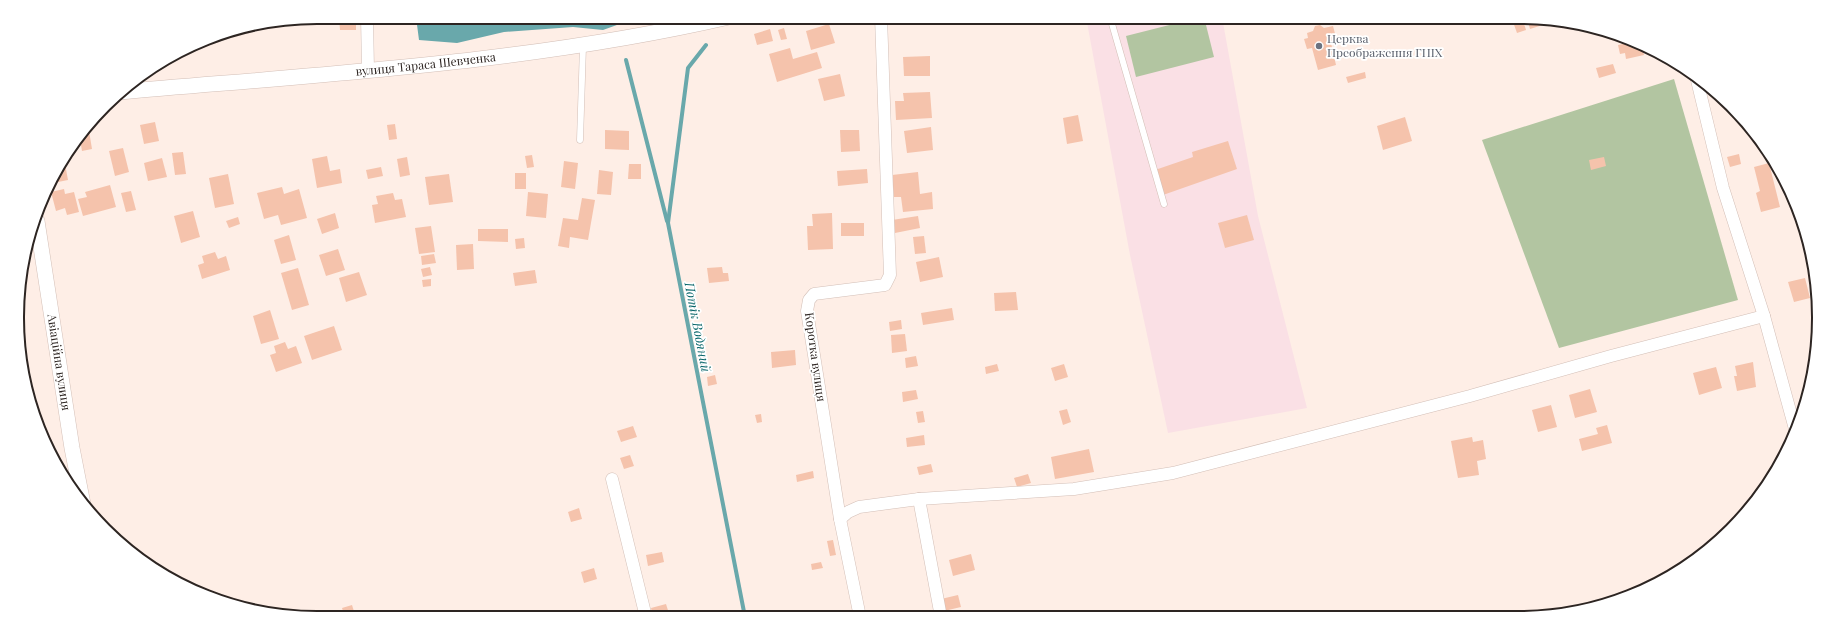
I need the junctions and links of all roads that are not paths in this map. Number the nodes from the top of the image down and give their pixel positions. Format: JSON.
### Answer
{"nodes":[{"id":1,"x":367,"y":24,"type":"edge"},
{"id":2,"x":699,"y":24,"type":"edge"},
{"id":3,"x":881,"y":24,"type":"edge"},
{"id":4,"x":1112,"y":24,"type":"edge"},
{"id":5,"x":583,"y":44,"type":"junction"},
{"id":6,"x":368,"y":70,"type":"junction"},
{"id":7,"x":1698,"y":86,"type":"edge"},
{"id":8,"x":132,"y":91,"type":"edge"},
{"id":9,"x":580,"y":140,"type":"dead end"},
{"id":10,"x":1164,"y":204,"type":"dead end"},
{"id":11,"x":38,"y":229,"type":"edge"},
{"id":12,"x":1764,"y":316,"type":"junction"},
{"id":13,"x":1793,"y":421,"type":"edge"},
{"id":14,"x":612,"y":479,"type":"dead end"},
{"id":15,"x":81,"y":492,"type":"edge"},
{"id":16,"x":919,"y":499,"type":"junction"},
{"id":17,"x":840,"y":519,"type":"junction"},
{"id":18,"x":645,"y":611,"type":"edge"},
{"id":19,"x":859,"y":611,"type":"edge"},
{"id":20,"x":940,"y":611,"type":"edge"}],
"edges":[{"from":1,"to":6,"type":"street"},
{"from":2,"to":5,"type":"street","name":"вулиця Тараса Шевченка"},
{"from":3,"to":17,"type":"street","name":"Коротка вулиця"},
{"from":4,"to":10,"type":"lane"},
{"from":5,"to":6,"type":"street","name":"вулиця Тараса Шевченка"},
{"from":5,"to":9,"type":"lane"},
{"from":6,"to":8,"type":"street","name":"вулиця Тараса Шевченка"},
{"from":7,"to":12,"type":"street"},
{"from":11,"to":15,"type":"street","name":"Авіаційна вулиця"},
{"from":12,"to":13,"type":"street"},
{"from":12,"to":16,"type":"street"},
{"from":14,"to":18,"type":"street"},
{"from":16,"to":17,"type":"street"},
{"from":16,"to":20,"type":"street"},
{"from":17,"to":19,"type":"street","name":"Коротка вулиця"}]}
